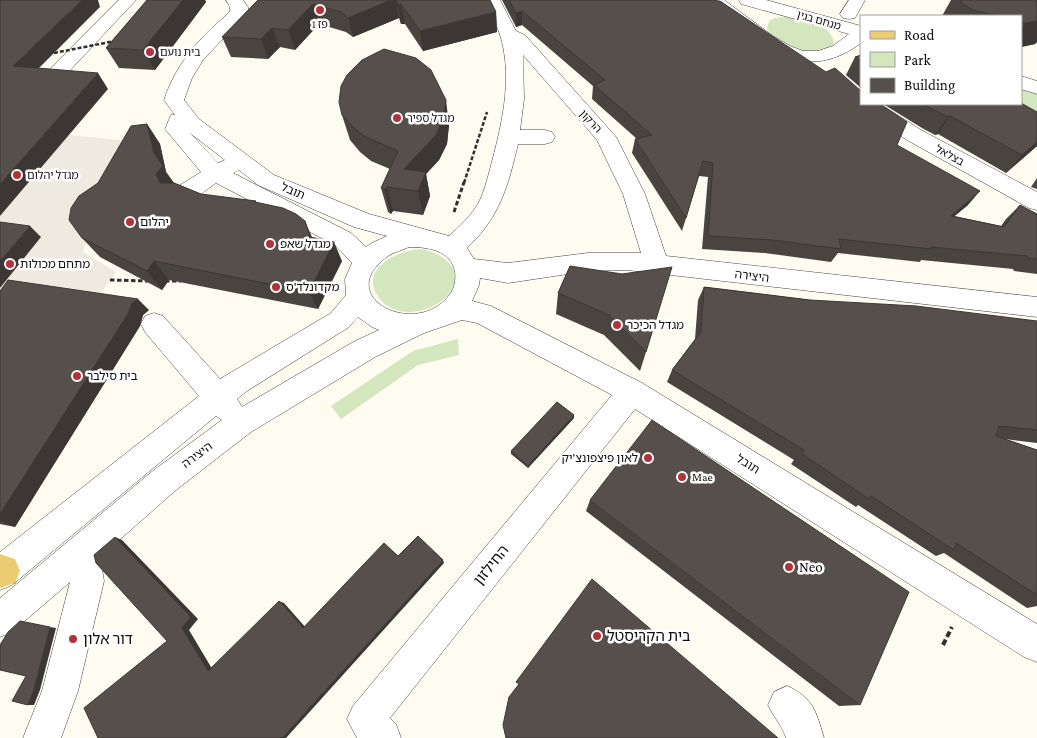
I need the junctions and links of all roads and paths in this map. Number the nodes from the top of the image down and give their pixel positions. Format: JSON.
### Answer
{"nodes":[{"id":1,"x":492,"y":0,"type":"edge"},
{"id":2,"x":713,"y":0,"type":"edge"},
{"id":3,"x":748,"y":0,"type":"edge"},
{"id":4,"x":801,"y":0,"type":"edge"},
{"id":5,"x":124,"y":1,"type":"edge"},
{"id":6,"x":243,"y":4,"type":"edge"},
{"id":7,"x":856,"y":10,"type":"edge"},
{"id":8,"x":860,"y":33,"type":"edge"},
{"id":9,"x":860,"y":34,"type":"edge"},
{"id":10,"x":510,"y":35,"type":"junction"},
{"id":11,"x":118,"y":41,"type":"edge"},
{"id":12,"x":54,"y":53,"type":"dead end"},
{"id":13,"x":1022,"y":66,"type":"edge"},
{"id":14,"x":1037,"y":71,"type":"edge"},
{"id":15,"x":53,"y":77,"type":"edge"},
{"id":16,"x":1022,"y":82,"type":"edge"},
{"id":17,"x":1037,"y":88,"type":"edge"},
{"id":18,"x":868,"y":105,"type":"edge"},
{"id":19,"x":181,"y":112,"type":"junction"},
{"id":20,"x":545,"y":136,"type":"dead end"},
{"id":21,"x":509,"y":137,"type":"junction"},
{"id":22,"x":240,"y":161,"type":"junction"},
{"id":23,"x":215,"y":173,"type":"junction"},
{"id":24,"x":182,"y":196,"type":"edge"},
{"id":25,"x":1037,"y":202,"type":"edge"},
{"id":26,"x":478,"y":221,"type":"junction"},
{"id":27,"x":424,"y":238,"type":"junction"},
{"id":28,"x":452,"y":247,"type":"junction"},
{"id":29,"x":365,"y":261,"type":"junction"},
{"id":30,"x":656,"y":263,"type":"junction"},
{"id":31,"x":467,"y":267,"type":"junction"},
{"id":32,"x":508,"y":273,"type":"junction"},
{"id":33,"x":110,"y":280,"type":"edge"},
{"id":34,"x":184,"y":282,"type":"edge"},
{"id":35,"x":358,"y":296,"type":"junction"},
{"id":36,"x":1037,"y":307,"type":"edge"},
{"id":37,"x":447,"y":313,"type":"junction"},
{"id":38,"x":154,"y":324,"type":"dead end"},
{"id":39,"x":418,"y":324,"type":"junction"},
{"id":40,"x":632,"y":392,"type":"junction"},
{"id":41,"x":217,"y":396,"type":"junction"},
{"id":42,"x":241,"y":423,"type":"junction"},
{"id":43,"x":82,"y":549,"type":"junction"},
{"id":44,"x":1,"y":572,"type":"edge"},
{"id":45,"x":0,"y":620,"type":"edge"},
{"id":46,"x":955,"y":622,"type":"dead end"},
{"id":47,"x":1037,"y":644,"type":"edge"},
{"id":48,"x":943,"y":645,"type":"dead end"},
{"id":49,"x":787,"y":704,"type":"dead end"},
{"id":50,"x":42,"y":738,"type":"edge"},
{"id":51,"x":382,"y":738,"type":"edge"},
{"id":52,"x":805,"y":738,"type":"edge"}],
"edges":[{"from":1,"to":10,"type":"street","name":"הרקון"},
{"from":2,"to":9,"type":"street"},
{"from":3,"to":8,"type":"street","name":"מנחם בגין"},
{"from":4,"to":7,"type":"street","name":"מנחם בגין"},
{"from":5,"to":15,"type":"street"},
{"from":6,"to":19,"type":"street","name":"תובל"},
{"from":10,"to":21,"type":"street"},
{"from":10,"to":30,"type":"street","name":"הרקון"},
{"from":11,"to":12,"type":"path","bridge":true},
{"from":13,"to":14,"type":"street"},
{"from":16,"to":17,"type":"street"},
{"from":18,"to":25,"type":"street","name":"בצלאל"},
{"from":19,"to":22,"type":"street","name":"תובל"},
{"from":19,"to":23,"type":"street","name":"תובל"},
{"from":20,"to":21,"type":"street"},
{"from":21,"to":26,"type":"street"},
{"from":22,"to":23,"type":"street"},
{"from":22,"to":27,"type":"street","name":"תובל"},
{"from":23,"to":24,"type":"street"},
{"from":23,"to":29,"type":"street","name":"תובל"},
{"from":26,"to":28,"type":"street"},
{"from":26,"to":32,"type":"street"},
{"from":27,"to":28,"type":"street"},
{"from":27,"to":29,"type":"street"},
{"from":28,"to":31,"type":"street"},
{"from":29,"to":35,"type":"street"},
{"from":30,"to":32,"type":"street","name":"היצירה"},
{"from":30,"to":36,"type":"street","name":"היצירה"},
{"from":31,"to":32,"type":"street","name":"היצירה"},
{"from":31,"to":37,"type":"street"},
{"from":33,"to":34,"type":"path"},
{"from":35,"to":39,"type":"street"},
{"from":35,"to":41,"type":"street"},
{"from":37,"to":39,"type":"street"},
{"from":37,"to":40,"type":"street","name":"תובל"},
{"from":38,"to":41,"type":"street"},
{"from":39,"to":42,"type":"street","name":"היצירה"},
{"from":40,"to":47,"type":"street","name":"תובל"},
{"from":40,"to":51,"type":"street","name":"החילזון"},
{"from":41,"to":42,"type":"street"},
{"from":41,"to":44,"type":"street"},
{"from":42,"to":43,"type":"street","name":"היצירה"},
{"from":43,"to":45,"type":"street","name":"היצירה"},
{"from":43,"to":50,"type":"street"},
{"from":46,"to":48,"type":"path"},
{"from":49,"to":52,"type":"street"}]}
